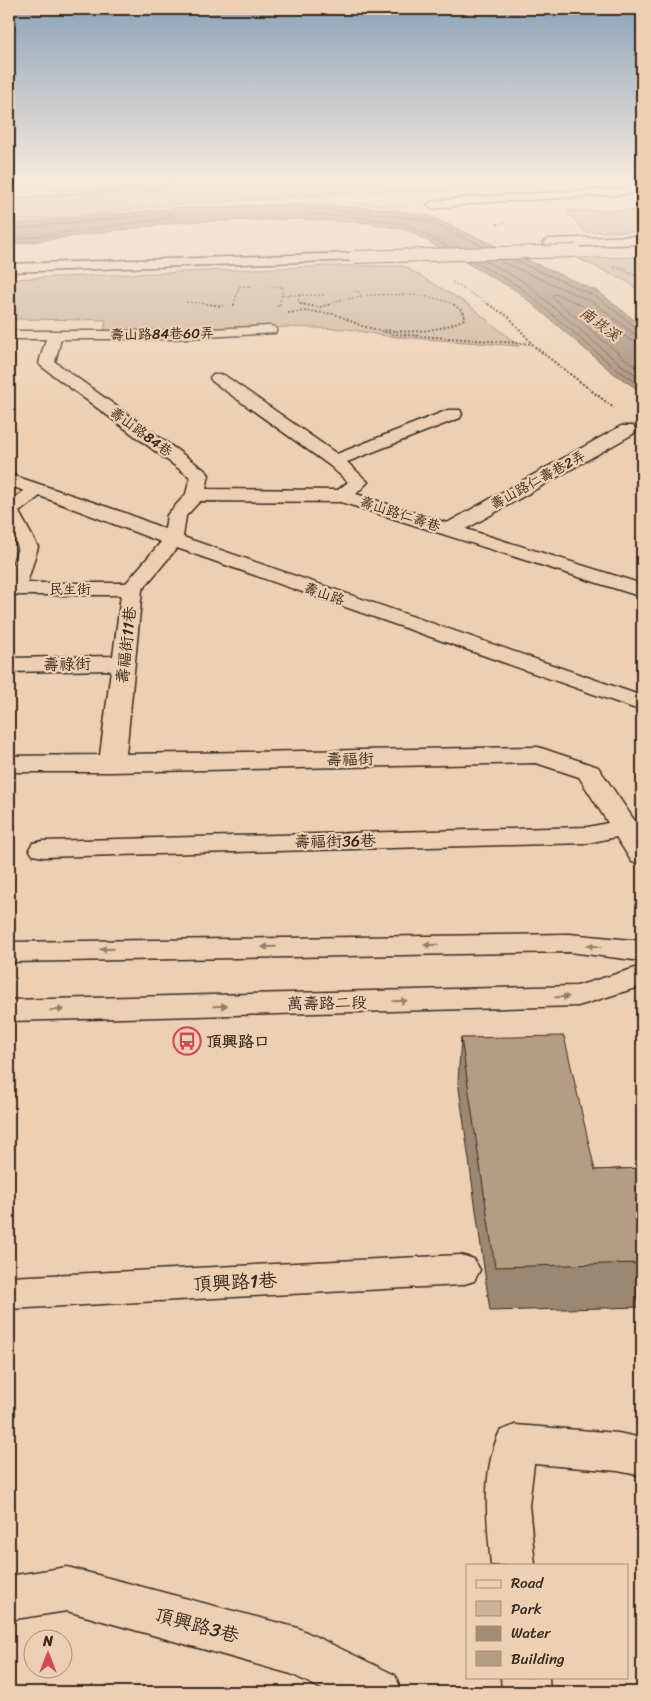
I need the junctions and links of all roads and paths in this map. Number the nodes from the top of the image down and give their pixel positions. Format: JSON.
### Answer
{"nodes":[{"id":1,"x":44,"y":258,"type":"edge"},
{"id":2,"x":229,"y":258,"type":"edge"},
{"id":3,"x":9,"y":259,"type":"edge"},
{"id":4,"x":607,"y":264,"type":"dead end"},
{"id":5,"x":9,"y":268,"type":"edge"},
{"id":6,"x":446,"y":278,"type":"dead end"},
{"id":7,"x":642,"y":278,"type":"edge"},
{"id":8,"x":354,"y":291,"type":"dead end"},
{"id":9,"x":282,"y":295,"type":"junction"},
{"id":10,"x":300,"y":295,"type":"junction"},
{"id":11,"x":324,"y":296,"type":"dead end"},
{"id":12,"x":366,"y":296,"type":"dead end"},
{"id":13,"x":186,"y":302,"type":"dead end"},
{"id":14,"x":271,"y":306,"type":"dead end"},
{"id":15,"x":283,"y":314,"type":"dead end"},
{"id":16,"x":374,"y":329,"type":"junction"},
{"id":17,"x":270,"y":330,"type":"dead end"},
{"id":18,"x":9,"y":334,"type":"edge"},
{"id":19,"x":55,"y":336,"type":"junction"},
{"id":20,"x":533,"y":344,"type":"junction"},
{"id":21,"x":218,"y":378,"type":"dead end"},
{"id":22,"x":616,"y":410,"type":"dead end"},
{"id":23,"x":454,"y":414,"type":"dead end"},
{"id":24,"x":627,"y":430,"type":"dead end"},
{"id":25,"x":336,"y":461,"type":"junction"},
{"id":26,"x":9,"y":478,"type":"edge"},
{"id":27,"x":38,"y":489,"type":"junction"},
{"id":28,"x":195,"y":495,"type":"junction"},
{"id":29,"x":343,"y":496,"type":"junction"},
{"id":30,"x":449,"y":530,"type":"junction"},
{"id":31,"x":172,"y":540,"type":"junction"},
{"id":32,"x":17,"y":553,"type":"edge"},
{"id":33,"x":642,"y":569,"type":"edge"},
{"id":34,"x":620,"y":584,"type":"junction"},
{"id":35,"x":12,"y":590,"type":"edge"},
{"id":36,"x":132,"y":590,"type":"junction"},
{"id":37,"x":642,"y":591,"type":"edge"},
{"id":38,"x":125,"y":663,"type":"junction"},
{"id":39,"x":9,"y":665,"type":"edge"},
{"id":40,"x":642,"y":704,"type":"edge"},
{"id":41,"x":9,"y":764,"type":"edge"},
{"id":42,"x":112,"y":764,"type":"junction"},
{"id":43,"x":626,"y":827,"type":"junction"},
{"id":44,"x":43,"y":849,"type":"dead end"},
{"id":45,"x":642,"y":856,"type":"edge"},
{"id":46,"x":642,"y":951,"type":"edge"},
{"id":47,"x":9,"y":952,"type":"edge"},
{"id":48,"x":642,"y":976,"type":"edge"},
{"id":49,"x":9,"y":1011,"type":"edge"},
{"id":50,"x":461,"y":1270,"type":"dead end"},
{"id":51,"x":9,"y":1294,"type":"edge"},
{"id":52,"x":642,"y":1457,"type":"edge"},
{"id":53,"x":513,"y":1564,"type":"edge"},
{"id":54,"x":9,"y":1598,"type":"edge"},
{"id":55,"x":524,"y":1678,"type":"edge"},
{"id":56,"x":378,"y":1692,"type":"edge"},
{"id":57,"x":526,"y":1692,"type":"edge"}],
"edges":[{"from":1,"to":3,"type":"main road"},
{"from":2,"to":5,"type":"main road"},
{"from":4,"to":7,"type":"path"},
{"from":6,"to":20,"type":"path"},
{"from":8,"to":10,"type":"path","bridge":true},
{"from":9,"to":10,"type":"path"},
{"from":9,"to":13,"type":"path"},
{"from":9,"to":14,"type":"path"},
{"from":10,"to":11,"type":"path"},
{"from":12,"to":16,"type":"path"},
{"from":15,"to":16,"type":"path"},
{"from":16,"to":20,"type":"path"},
{"from":17,"to":19,"type":"main road","name":"壽山路84巷60弄"},
{"from":18,"to":19,"type":"main road","name":"壽山路84巷60弄"},
{"from":19,"to":28,"type":"main road","name":"壽山路84巷"},
{"from":20,"to":22,"type":"path"},
{"from":21,"to":25,"type":"main road","name":"壽山路仁壽巷"},
{"from":23,"to":25,"type":"main road"},
{"from":24,"to":30,"type":"main road","name":"壽山路仁壽巷2弄"},
{"from":25,"to":29,"type":"main road","name":"壽山路仁壽巷"},
{"from":26,"to":27,"type":"main road","name":"壽山路"},
{"from":27,"to":31,"type":"main road","name":"壽山路"},
{"from":27,"to":32,"type":"main road"},
{"from":28,"to":29,"type":"main road"},
{"from":28,"to":31,"type":"main road"},
{"from":29,"to":30,"type":"main road","name":"壽山路仁壽巷"},
{"from":30,"to":34,"type":"main road","name":"壽山路仁壽巷"},
{"from":31,"to":36,"type":"main road","name":"壽福街11巷"},
{"from":31,"to":40,"type":"main road","name":"壽山路"},
{"from":32,"to":35,"type":"main road"},
{"from":33,"to":34,"type":"main road"},
{"from":34,"to":37,"type":"main road","name":"壽山路仁壽巷"},
{"from":35,"to":36,"type":"main road","name":"民生街"},
{"from":36,"to":38,"type":"main road","name":"壽福街11巷"},
{"from":38,"to":39,"type":"main road","name":"壽祿街"},
{"from":38,"to":42,"type":"main road","name":"壽福街11巷"},
{"from":41,"to":42,"type":"main road","name":"壽福街"},
{"from":42,"to":43,"type":"main road","name":"壽福街"},
{"from":43,"to":44,"type":"main road","name":"壽福街36巷"},
{"from":43,"to":45,"type":"main road","name":"壽福街"},
{"from":46,"to":47,"type":"main road","one_way":true},
{"from":49,"to":48,"type":"main road","name":"萬壽路二段","one_way":true},
{"from":50,"to":51,"type":"main road","name":"頂興路1巷"},
{"from":52,"to":53,"type":"main road"},
{"from":54,"to":56,"type":"main road","name":"頂興路3巷"},
{"from":55,"to":57,"type":"main road"}]}
